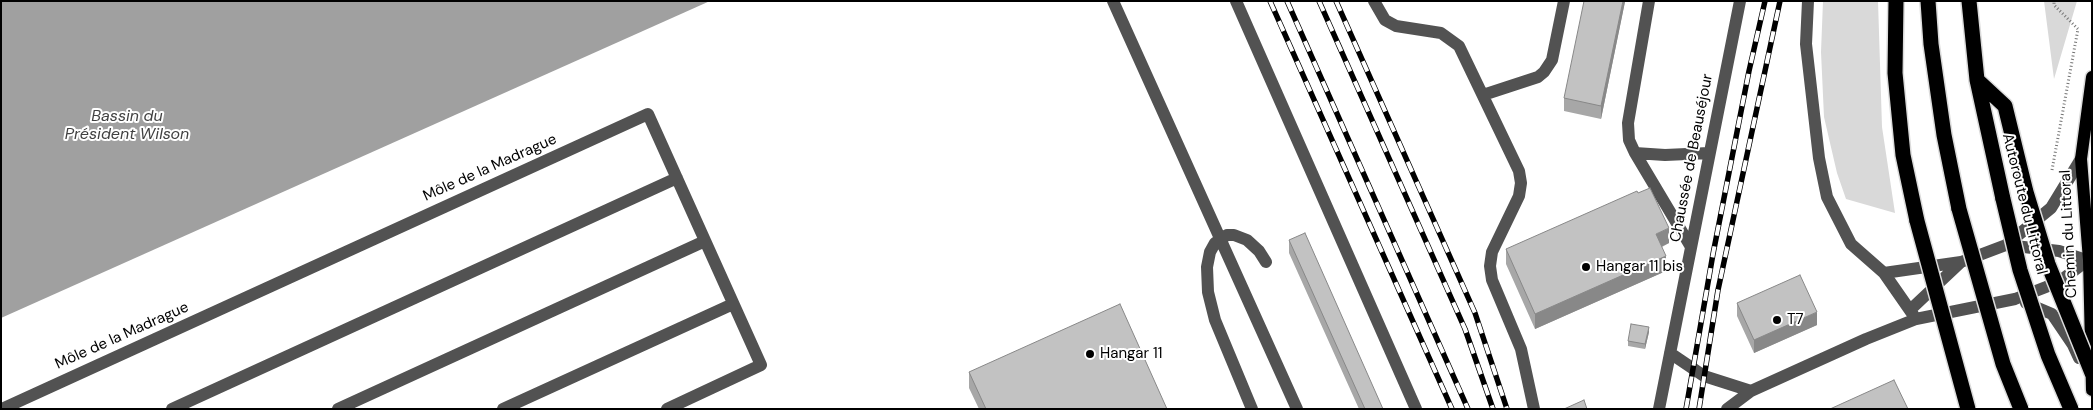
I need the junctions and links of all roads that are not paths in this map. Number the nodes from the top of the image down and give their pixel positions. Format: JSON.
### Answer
{"nodes":[{"id":1,"x":1112,"y":1,"type":"edge"},
{"id":2,"x":1236,"y":1,"type":"edge"},
{"id":3,"x":1374,"y":1,"type":"edge"},
{"id":4,"x":1564,"y":1,"type":"edge"},
{"id":5,"x":1649,"y":1,"type":"edge"},
{"id":6,"x":1740,"y":1,"type":"edge"},
{"id":7,"x":1808,"y":1,"type":"edge"},
{"id":8,"x":1896,"y":1,"type":"edge"},
{"id":9,"x":1928,"y":1,"type":"edge"},
{"id":10,"x":1969,"y":1,"type":"edge"},
{"id":11,"x":2092,"y":76,"type":"edge"},
{"id":12,"x":1977,"y":80,"type":"junction"},
{"id":13,"x":1483,"y":95,"type":"junction"},
{"id":14,"x":1635,"y":153,"type":"junction"},
{"id":15,"x":1709,"y":153,"type":"junction"},
{"id":16,"x":2081,"y":159,"type":"junction"},
{"id":17,"x":677,"y":178,"type":"junction"},
{"id":18,"x":1220,"y":239,"type":"junction"},
{"id":19,"x":705,"y":241,"type":"junction"},
{"id":20,"x":2006,"y":245,"type":"junction"},
{"id":21,"x":1691,"y":247,"type":"junction"},
{"id":22,"x":2091,"y":260,"type":"edge"},
{"id":23,"x":1266,"y":262,"type":"dead end"},
{"id":24,"x":1961,"y":262,"type":"junction"},
{"id":25,"x":1884,"y":273,"type":"junction"},
{"id":26,"x":2015,"y":299,"type":"junction"},
{"id":27,"x":734,"y":304,"type":"junction"},
{"id":28,"x":1913,"y":315,"type":"junction"},
{"id":29,"x":1670,"y":353,"type":"junction"},
{"id":30,"x":2092,"y":373,"type":"edge"},
{"id":31,"x":2092,"y":389,"type":"edge"},
{"id":32,"x":1750,"y":391,"type":"junction"},
{"id":33,"x":2,"y":409,"type":"edge"},
{"id":34,"x":172,"y":409,"type":"edge"},
{"id":35,"x":338,"y":409,"type":"edge"},
{"id":36,"x":503,"y":409,"type":"edge"},
{"id":37,"x":667,"y":409,"type":"edge"},
{"id":38,"x":1252,"y":409,"type":"edge"},
{"id":39,"x":1297,"y":409,"type":"edge"},
{"id":40,"x":1416,"y":409,"type":"edge"},
{"id":41,"x":1534,"y":409,"type":"edge"},
{"id":42,"x":1659,"y":409,"type":"edge"},
{"id":43,"x":1727,"y":409,"type":"edge"},
{"id":44,"x":1968,"y":409,"type":"edge"},
{"id":45,"x":2021,"y":409,"type":"edge"},
{"id":46,"x":2071,"y":409,"type":"edge"}],
"edges":[{"from":1,"to":18,"type":"street"},
{"from":2,"to":40,"type":"street"},
{"from":3,"to":13,"type":"street"},
{"from":4,"to":13,"type":"street"},
{"from":5,"to":14,"type":"street"},
{"from":6,"to":15,"type":"street","name":"Chaussée de Beauséjour"},
{"from":7,"to":25,"type":"street"},
{"from":8,"to":44,"type":"highway","bridge":true},
{"from":9,"to":45,"type":"highway","bridge":true},
{"from":10,"to":12,"type":"highway","name":"Autoroute du Littoral"},
{"from":11,"to":16,"type":"main road","name":"Chemin du Littoral"},
{"from":12,"to":30,"type":"highway","bridge":true},
{"from":12,"to":46,"type":"highway","name":"Autoroute du Littoral","bridge":true},
{"from":13,"to":41,"type":"street"},
{"from":14,"to":15,"type":"street"},
{"from":14,"to":21,"type":"street"},
{"from":15,"to":21,"type":"street","name":"Chaussée de Beauséjour"},
{"from":16,"to":20,"type":"street"},
{"from":16,"to":22,"type":"main road","name":"Chemin du Littoral"},
{"from":17,"to":19,"type":"street","name":"Môle de la Madrague"},
{"from":17,"to":33,"type":"street","name":"Môle de la Madrague"},
{"from":17,"to":34,"type":"street"},
{"from":18,"to":23,"type":"street"},
{"from":18,"to":38,"type":"street"},
{"from":18,"to":39,"type":"street"},
{"from":19,"to":27,"type":"street","name":"Môle de la Madrague"},
{"from":19,"to":35,"type":"street"},
{"from":20,"to":22,"type":"street"},
{"from":20,"to":24,"type":"street"},
{"from":21,"to":29,"type":"street","name":"Chaussée de Beauséjour"},
{"from":22,"to":26,"type":"street"},
{"from":22,"to":31,"type":"main road","name":"Chemin du Littoral"},
{"from":24,"to":25,"type":"street"},
{"from":24,"to":28,"type":"street"},
{"from":25,"to":28,"type":"street"},
{"from":26,"to":28,"type":"street"},
{"from":26,"to":31,"type":"street"},
{"from":27,"to":36,"type":"street"},
{"from":27,"to":37,"type":"street","name":"Môle de la Madrague"},
{"from":28,"to":32,"type":"street"},
{"from":29,"to":32,"type":"street"},
{"from":29,"to":42,"type":"street","name":"Chaussée de Beauséjour"},
{"from":32,"to":43,"type":"street"}]}
